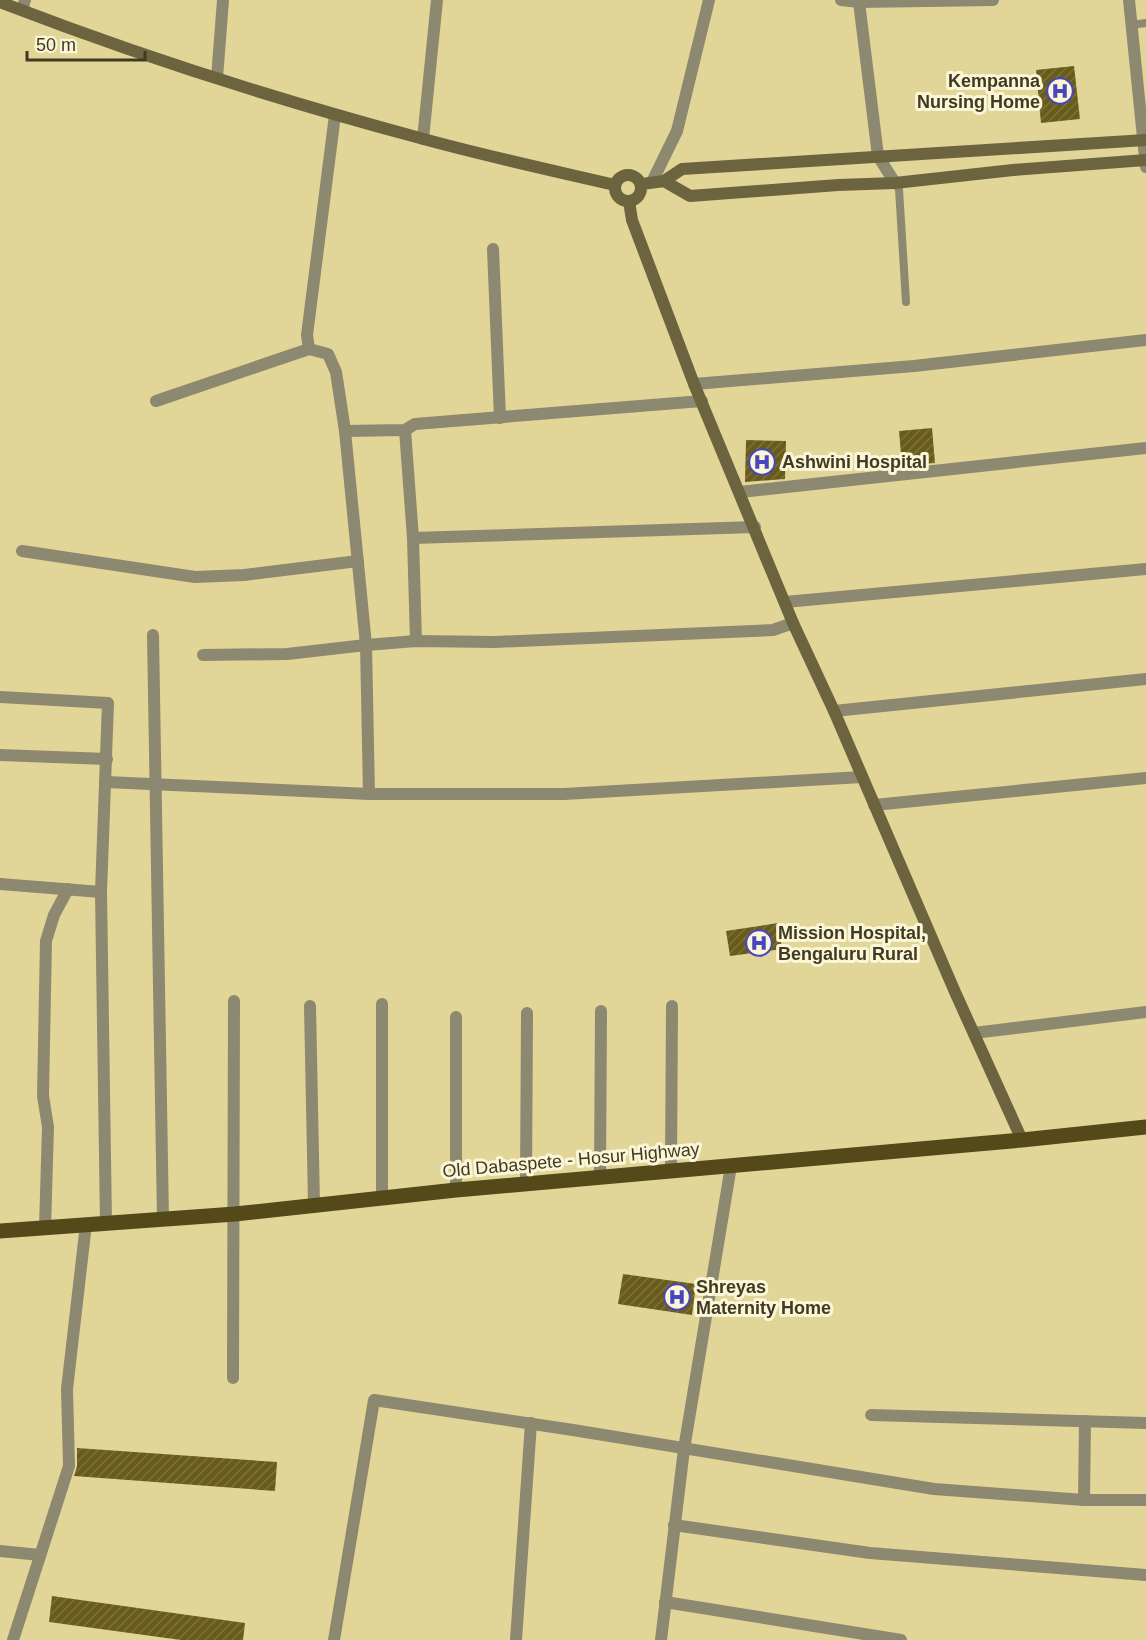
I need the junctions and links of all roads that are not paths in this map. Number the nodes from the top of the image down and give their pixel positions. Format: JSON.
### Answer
{"nodes":[{"id":1,"x":223,"y":0,"type":"edge"},
{"id":2,"x":437,"y":0,"type":"edge"},
{"id":3,"x":709,"y":0,"type":"edge"},
{"id":4,"x":841,"y":0,"type":"edge"},
{"id":5,"x":993,"y":0,"type":"edge"},
{"id":6,"x":1129,"y":0,"type":"edge"},
{"id":7,"x":859,"y":1,"type":"edge"},
{"id":8,"x":0,"y":2,"type":"edge"},
{"id":9,"x":23,"y":5,"type":"edge"},
{"id":10,"x":1146,"y":23,"type":"edge"},
{"id":11,"x":1131,"y":25,"type":"junction"},
{"id":12,"x":217,"y":78,"type":"junction"},
{"id":13,"x":335,"y":115,"type":"junction"},
{"id":14,"x":1143,"y":115,"type":"edge"},
{"id":15,"x":423,"y":139,"type":"junction"},
{"id":16,"x":1144,"y":140,"type":"edge"},
{"id":17,"x":878,"y":156,"type":"junction"},
{"id":18,"x":1146,"y":162,"type":"edge"},
{"id":19,"x":652,"y":182,"type":"junction"},
{"id":20,"x":895,"y":183,"type":"junction"},
{"id":21,"x":615,"y":185,"type":"junction"},
{"id":22,"x":629,"y":201,"type":"junction"},
{"id":23,"x":493,"y":249,"type":"dead end"},
{"id":24,"x":906,"y":302,"type":"dead end"},
{"id":25,"x":1146,"y":340,"type":"edge"},
{"id":26,"x":309,"y":349,"type":"junction"},
{"id":27,"x":694,"y":384,"type":"junction"},
{"id":28,"x":156,"y":401,"type":"dead end"},
{"id":29,"x":702,"y":401,"type":"junction"},
{"id":30,"x":500,"y":418,"type":"junction"},
{"id":31,"x":405,"y":430,"type":"junction"},
{"id":32,"x":345,"y":431,"type":"junction"},
{"id":33,"x":1146,"y":448,"type":"edge"},
{"id":34,"x":740,"y":492,"type":"junction"},
{"id":35,"x":754,"y":527,"type":"junction"},
{"id":36,"x":413,"y":538,"type":"junction"},
{"id":37,"x":22,"y":551,"type":"dead end"},
{"id":38,"x":358,"y":561,"type":"junction"},
{"id":39,"x":1146,"y":569,"type":"edge"},
{"id":40,"x":784,"y":602,"type":"junction"},
{"id":41,"x":793,"y":623,"type":"junction"},
{"id":42,"x":153,"y":635,"type":"dead end"},
{"id":43,"x":416,"y":640,"type":"junction"},
{"id":44,"x":366,"y":645,"type":"junction"},
{"id":45,"x":203,"y":655,"type":"dead end"},
{"id":46,"x":1146,"y":679,"type":"edge"},
{"id":47,"x":0,"y":697,"type":"edge"},
{"id":48,"x":834,"y":711,"type":"junction"},
{"id":49,"x":0,"y":755,"type":"edge"},
{"id":50,"x":107,"y":759,"type":"junction"},
{"id":51,"x":862,"y":777,"type":"junction"},
{"id":52,"x":1146,"y":778,"type":"edge"},
{"id":53,"x":106,"y":782,"type":"junction"},
{"id":54,"x":156,"y":784,"type":"junction"},
{"id":55,"x":369,"y":794,"type":"junction"},
{"id":56,"x":874,"y":805,"type":"junction"},
{"id":57,"x":0,"y":884,"type":"edge"},
{"id":58,"x":68,"y":890,"type":"junction"},
{"id":59,"x":102,"y":892,"type":"junction"},
{"id":60,"x":234,"y":1002,"type":"dead end"},
{"id":61,"x":382,"y":1004,"type":"dead end"},
{"id":62,"x":310,"y":1006,"type":"dead end"},
{"id":63,"x":672,"y":1006,"type":"dead end"},
{"id":64,"x":601,"y":1011,"type":"dead end"},
{"id":65,"x":1146,"y":1012,"type":"edge"},
{"id":66,"x":527,"y":1013,"type":"dead end"},
{"id":67,"x":456,"y":1017,"type":"dead end"},
{"id":68,"x":974,"y":1033,"type":"junction"},
{"id":69,"x":1146,"y":1127,"type":"edge"},
{"id":70,"x":1022,"y":1140,"type":"junction"},
{"id":71,"x":731,"y":1166,"type":"junction"},
{"id":72,"x":671,"y":1171,"type":"junction"},
{"id":73,"x":600,"y":1178,"type":"junction"},
{"id":74,"x":526,"y":1184,"type":"junction"},
{"id":75,"x":456,"y":1190,"type":"junction"},
{"id":76,"x":382,"y":1197,"type":"junction"},
{"id":77,"x":314,"y":1204,"type":"junction"},
{"id":78,"x":235,"y":1214,"type":"junction"},
{"id":79,"x":163,"y":1219,"type":"junction"},
{"id":80,"x":106,"y":1223,"type":"junction"},
{"id":81,"x":86,"y":1224,"type":"junction"},
{"id":82,"x":45,"y":1228,"type":"junction"},
{"id":83,"x":0,"y":1231,"type":"edge"},
{"id":84,"x":233,"y":1378,"type":"dead end"},
{"id":85,"x":871,"y":1415,"type":"dead end"},
{"id":86,"x":1085,"y":1421,"type":"junction"},
{"id":87,"x":531,"y":1423,"type":"junction"},
{"id":88,"x":1146,"y":1423,"type":"edge"},
{"id":89,"x":684,"y":1449,"type":"junction"},
{"id":90,"x":1084,"y":1500,"type":"junction"},
{"id":91,"x":1146,"y":1500,"type":"edge"},
{"id":92,"x":674,"y":1525,"type":"junction"},
{"id":93,"x":0,"y":1551,"type":"edge"},
{"id":94,"x":40,"y":1555,"type":"junction"},
{"id":95,"x":1146,"y":1575,"type":"edge"},
{"id":96,"x":665,"y":1602,"type":"junction"},
{"id":97,"x":14,"y":1640,"type":"edge"},
{"id":98,"x":334,"y":1640,"type":"edge"},
{"id":99,"x":516,"y":1640,"type":"edge"},
{"id":100,"x":661,"y":1640,"type":"edge"},
{"id":101,"x":901,"y":1640,"type":"edge"}],
"edges":[{"from":1,"to":12,"type":"street"},
{"from":2,"to":15,"type":"street"},
{"from":3,"to":19,"type":"street"},
{"from":4,"to":7,"type":"street"},
{"from":5,"to":7,"type":"street"},
{"from":6,"to":11,"type":"street"},
{"from":7,"to":17,"type":"street"},
{"from":8,"to":9,"type":"main road"},
{"from":9,"to":12,"type":"main road"},
{"from":10,"to":11,"type":"lane"},
{"from":11,"to":14,"type":"street"},
{"from":12,"to":13,"type":"main road"},
{"from":13,"to":15,"type":"main road"},
{"from":13,"to":26,"type":"street"},
{"from":14,"to":16,"type":"street"},
{"from":15,"to":21,"type":"main road"},
{"from":16,"to":17,"type":"main road"},
{"from":16,"to":18,"type":"street"},
{"from":17,"to":19,"type":"main road"},
{"from":17,"to":20,"type":"street"},
{"from":18,"to":20,"type":"main road"},
{"from":19,"to":20,"type":"main road"},
{"from":19,"to":21,"type":"main road"},
{"from":19,"to":22,"type":"main road"},
{"from":20,"to":24,"type":"lane"},
{"from":21,"to":22,"type":"main road"},
{"from":22,"to":27,"type":"main road"},
{"from":23,"to":30,"type":"street"},
{"from":25,"to":27,"type":"street"},
{"from":26,"to":28,"type":"street"},
{"from":26,"to":32,"type":"street"},
{"from":27,"to":29,"type":"main road"},
{"from":29,"to":30,"type":"street"},
{"from":29,"to":34,"type":"main road"},
{"from":30,"to":31,"type":"street"},
{"from":31,"to":32,"type":"street"},
{"from":31,"to":36,"type":"street"},
{"from":32,"to":38,"type":"street"},
{"from":33,"to":34,"type":"street"},
{"from":34,"to":35,"type":"main road"},
{"from":35,"to":36,"type":"street"},
{"from":35,"to":40,"type":"main road"},
{"from":36,"to":43,"type":"street"},
{"from":37,"to":38,"type":"street"},
{"from":38,"to":44,"type":"street"},
{"from":39,"to":40,"type":"street"},
{"from":40,"to":41,"type":"main road"},
{"from":41,"to":43,"type":"street"},
{"from":41,"to":48,"type":"main road"},
{"from":42,"to":54,"type":"street"},
{"from":43,"to":44,"type":"street"},
{"from":44,"to":45,"type":"street"},
{"from":44,"to":55,"type":"street"},
{"from":46,"to":48,"type":"street"},
{"from":47,"to":50,"type":"street"},
{"from":48,"to":51,"type":"main road"},
{"from":49,"to":50,"type":"street"},
{"from":50,"to":53,"type":"street"},
{"from":51,"to":55,"type":"street"},
{"from":51,"to":56,"type":"main road"},
{"from":52,"to":56,"type":"street"},
{"from":53,"to":54,"type":"street"},
{"from":53,"to":59,"type":"street"},
{"from":54,"to":55,"type":"street"},
{"from":54,"to":79,"type":"street"},
{"from":56,"to":68,"type":"main road"},
{"from":57,"to":58,"type":"street"},
{"from":58,"to":59,"type":"street"},
{"from":58,"to":82,"type":"street"},
{"from":59,"to":80,"type":"street"},
{"from":60,"to":78,"type":"street"},
{"from":61,"to":76,"type":"street"},
{"from":62,"to":77,"type":"street"},
{"from":63,"to":72,"type":"street"},
{"from":64,"to":73,"type":"street"},
{"from":65,"to":68,"type":"street"},
{"from":66,"to":74,"type":"street"},
{"from":67,"to":75,"type":"street"},
{"from":68,"to":70,"type":"main road"},
{"from":69,"to":70,"type":"main road","name":"Old Dabaspete - Hosur Highway"},
{"from":70,"to":71,"type":"main road","name":"Old Dabaspete - Hosur Highway"},
{"from":71,"to":72,"type":"main road","name":"Old Dabaspete - Hosur Highway"},
{"from":71,"to":89,"type":"street"},
{"from":72,"to":73,"type":"main road","name":"Old Dabaspete - Hosur Highway"},
{"from":73,"to":74,"type":"main road","name":"Old Dabaspete - Hosur Highway"},
{"from":74,"to":75,"type":"main road","name":"Old Dabaspete - Hosur Highway"},
{"from":75,"to":76,"type":"main road","name":"Old Dabaspete - Hosur Highway"},
{"from":76,"to":77,"type":"main road","name":"Old Dabaspete - Hosur Highway"},
{"from":77,"to":78,"type":"main road","name":"Old Dabaspete - Hosur Highway"},
{"from":78,"to":79,"type":"main road","name":"Old Dabaspete - Hosur Highway"},
{"from":78,"to":84,"type":"street"},
{"from":79,"to":80,"type":"main road","name":"Old Dabaspete - Hosur Highway"},
{"from":80,"to":81,"type":"main road","name":"Old Dabaspete - Hosur Highway"},
{"from":81,"to":82,"type":"main road","name":"Old Dabaspete - Hosur Highway"},
{"from":81,"to":94,"type":"street"},
{"from":82,"to":83,"type":"main road","name":"Old Dabaspete - Hosur Highway"},
{"from":85,"to":86,"type":"street"},
{"from":86,"to":88,"type":"street"},
{"from":86,"to":90,"type":"street"},
{"from":87,"to":89,"type":"street"},
{"from":87,"to":98,"type":"street"},
{"from":87,"to":99,"type":"street"},
{"from":89,"to":90,"type":"street"},
{"from":89,"to":92,"type":"street"},
{"from":90,"to":91,"type":"street"},
{"from":92,"to":95,"type":"street"},
{"from":92,"to":96,"type":"street"},
{"from":93,"to":94,"type":"street"},
{"from":94,"to":97,"type":"street"},
{"from":96,"to":100,"type":"street"},
{"from":96,"to":101,"type":"street"}]}
